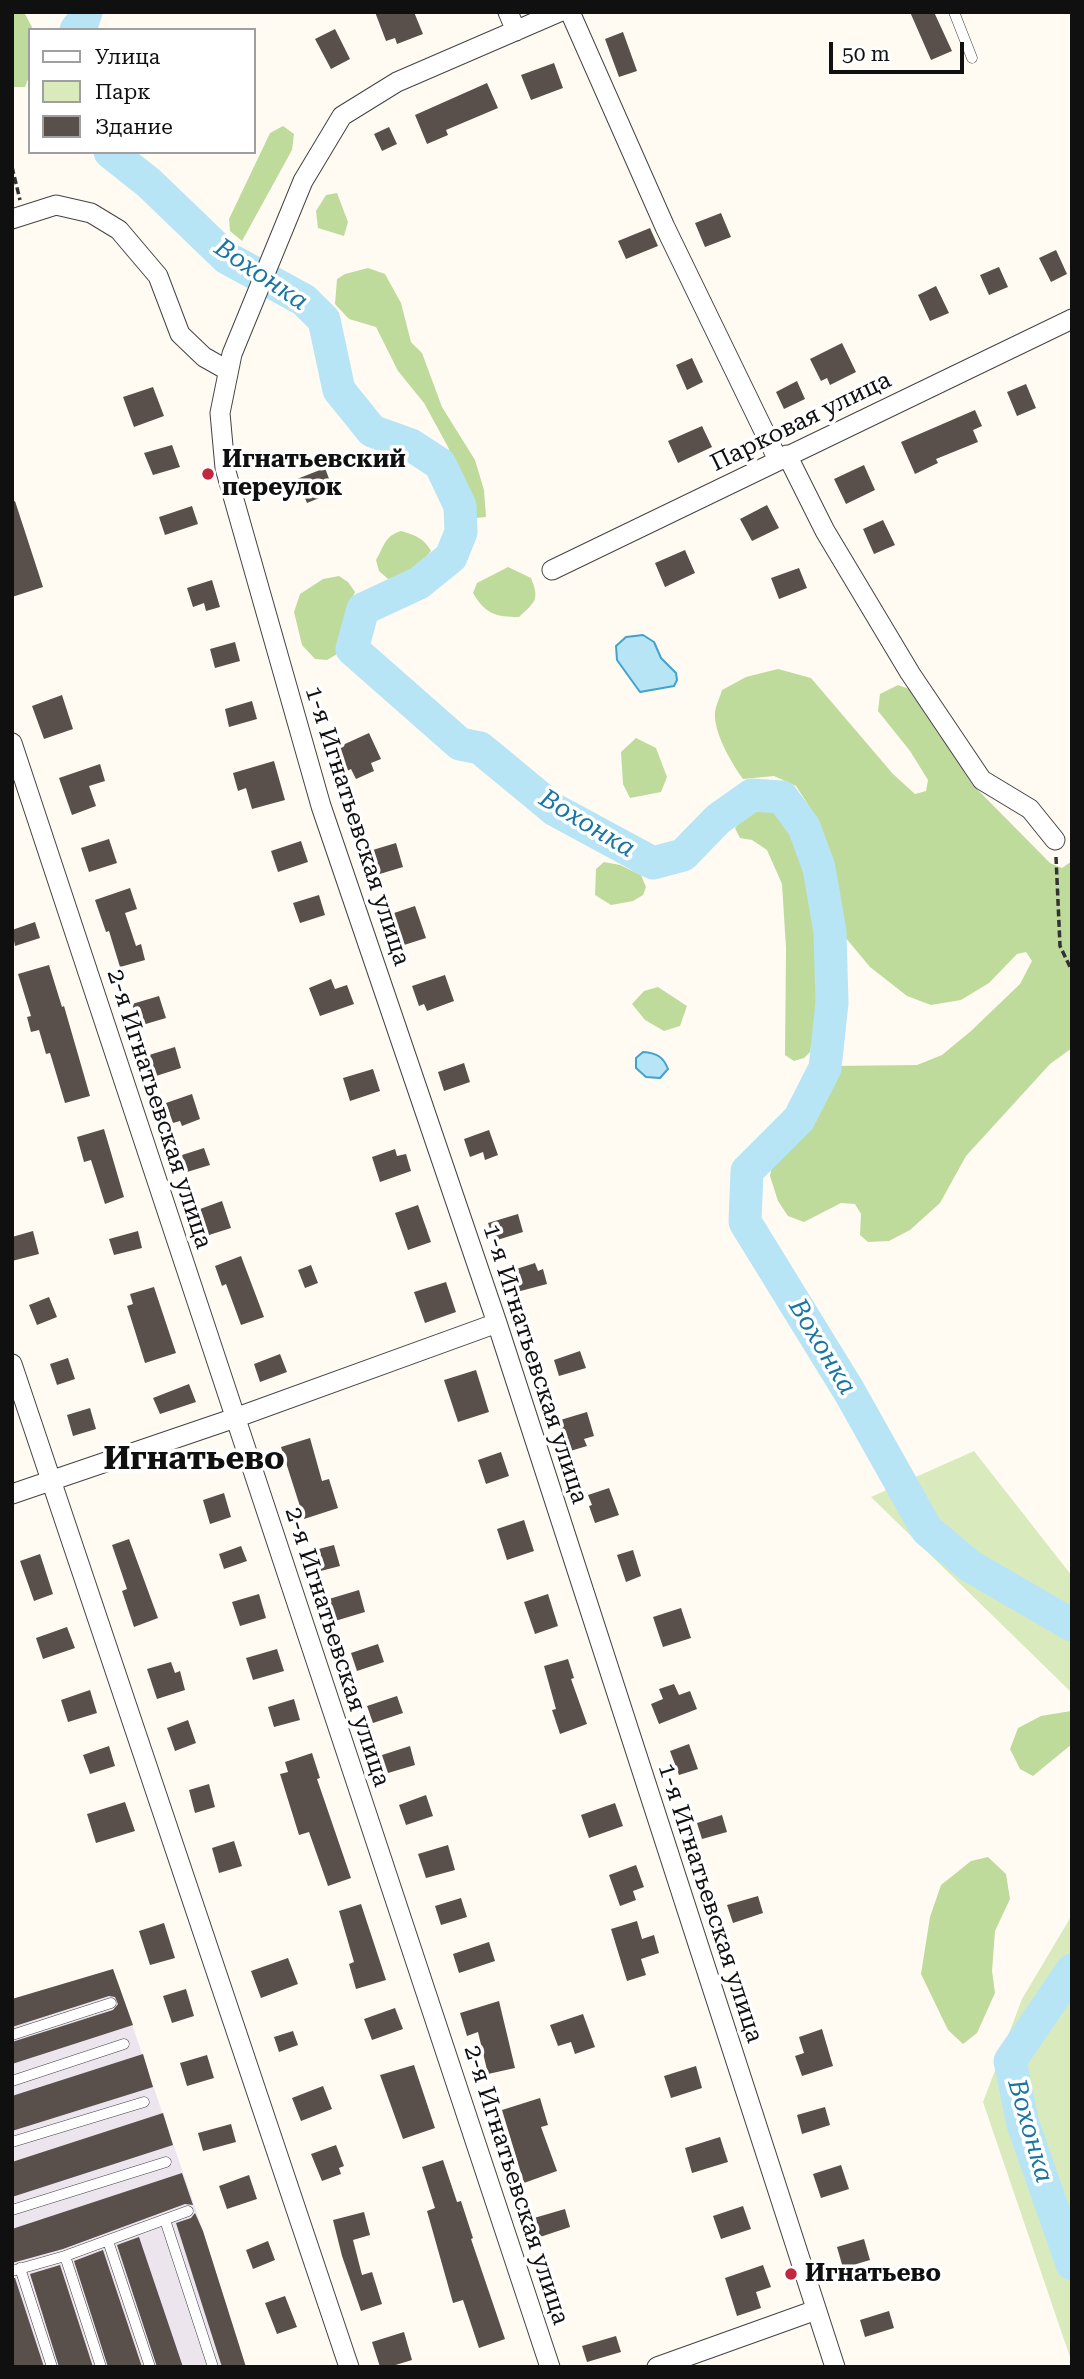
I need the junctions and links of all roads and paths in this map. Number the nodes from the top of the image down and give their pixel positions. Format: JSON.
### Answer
{"nodes":[{"id":1,"x":559,"y":12,"type":"edge"},
{"id":2,"x":569,"y":12,"type":"edge"},
{"id":3,"x":954,"y":12,"type":"edge"},
{"id":4,"x":512,"y":21,"type":"edge"},
{"id":5,"x":972,"y":58,"type":"dead end"},
{"id":6,"x":12,"y":167,"type":"edge"},
{"id":7,"x":18,"y":217,"type":"edge"},
{"id":8,"x":1072,"y":320,"type":"edge"},
{"id":9,"x":229,"y":362,"type":"junction"},
{"id":10,"x":783,"y":458,"type":"junction"},
{"id":11,"x":552,"y":570,"type":"dead end"},
{"id":12,"x":12,"y":743,"type":"edge"},
{"id":13,"x":1055,"y":840,"type":"joint"},
{"id":14,"x":1072,"y":971,"type":"edge"},
{"id":15,"x":497,"y":1323,"type":"junction"},
{"id":16,"x":12,"y":1364,"type":"edge"},
{"id":17,"x":234,"y":1418,"type":"junction"},
{"id":18,"x":51,"y":1481,"type":"junction"},
{"id":19,"x":12,"y":1494,"type":"edge"},
{"id":20,"x":111,"y":2003,"type":"dead end"},
{"id":21,"x":12,"y":2035,"type":"edge"},
{"id":22,"x":124,"y":2044,"type":"dead end"},
{"id":23,"x":12,"y":2081,"type":"edge"},
{"id":24,"x":144,"y":2102,"type":"dead end"},
{"id":25,"x":12,"y":2143,"type":"edge"},
{"id":26,"x":166,"y":2162,"type":"dead end"},
{"id":27,"x":12,"y":2210,"type":"edge"},
{"id":28,"x":188,"y":2211,"type":"dead end"},
{"id":29,"x":165,"y":2220,"type":"junction"},
{"id":30,"x":108,"y":2241,"type":"junction"},
{"id":31,"x":65,"y":2256,"type":"junction"},
{"id":32,"x":16,"y":2270,"type":"edge"},
{"id":33,"x":816,"y":2310,"type":"junction"},
{"id":34,"x":52,"y":2367,"type":"edge"},
{"id":35,"x":101,"y":2367,"type":"edge"},
{"id":36,"x":150,"y":2367,"type":"edge"},
{"id":37,"x":213,"y":2367,"type":"edge"},
{"id":38,"x":349,"y":2367,"type":"edge"},
{"id":39,"x":550,"y":2367,"type":"edge"},
{"id":40,"x":657,"y":2367,"type":"edge"},
{"id":41,"x":835,"y":2367,"type":"edge"}],
"edges":[{"from":1,"to":4,"type":"street","name":"1-я Игнатьевская улица"},
{"from":2,"to":10,"type":"street"},
{"from":3,"to":5,"type":"lane"},
{"from":4,"to":9,"type":"street","name":"1-я Игнатьевская улица"},
{"from":6,"to":7,"type":"path"},
{"from":7,"to":9,"type":"street"},
{"from":8,"to":10,"type":"street","name":"Парковая улица"},
{"from":9,"to":15,"type":"street","name":"1-я Игнатьевская улица"},
{"from":10,"to":11,"type":"street","name":"Парковая улица"},
{"from":10,"to":13,"type":"street"},
{"from":12,"to":17,"type":"street","name":"2-я Игнатьевская улица"},
{"from":13,"to":14,"type":"path"},
{"from":15,"to":17,"type":"street"},
{"from":15,"to":33,"type":"street","name":"1-я Игнатьевская улица"},
{"from":16,"to":18,"type":"street"},
{"from":17,"to":18,"type":"street"},
{"from":17,"to":39,"type":"street","name":"2-я Игнатьевская улица"},
{"from":18,"to":19,"type":"street"},
{"from":18,"to":38,"type":"street"},
{"from":20,"to":21,"type":"lane"},
{"from":22,"to":23,"type":"lane"},
{"from":24,"to":25,"type":"lane"},
{"from":26,"to":27,"type":"lane"},
{"from":28,"to":29,"type":"lane"},
{"from":29,"to":30,"type":"lane"},
{"from":29,"to":37,"type":"lane"},
{"from":30,"to":31,"type":"lane"},
{"from":30,"to":36,"type":"lane"},
{"from":31,"to":32,"type":"lane"},
{"from":31,"to":35,"type":"lane"},
{"from":32,"to":34,"type":"lane"},
{"from":33,"to":40,"type":"street"},
{"from":33,"to":41,"type":"street","name":"1-я Игнатьевская улица"}]}
